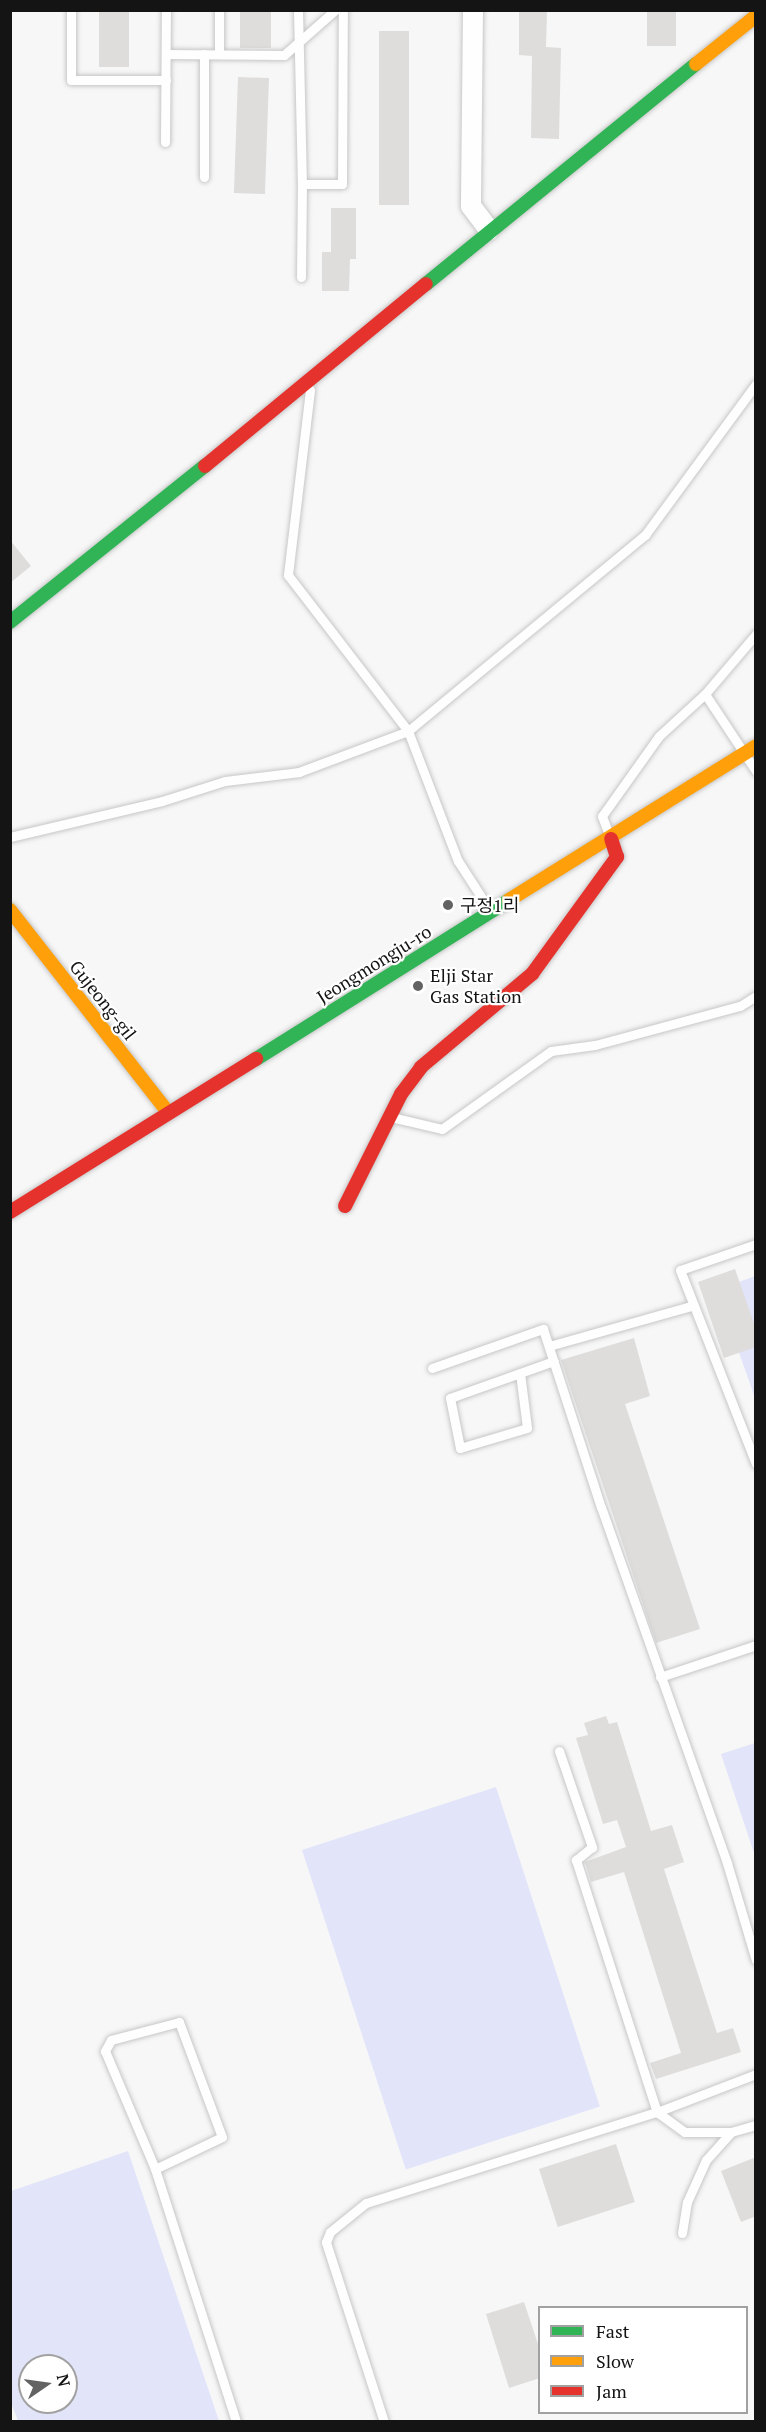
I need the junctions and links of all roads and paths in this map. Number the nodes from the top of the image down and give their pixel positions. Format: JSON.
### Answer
{"nodes":[{"id":1,"x":71,"y":10,"type":"edge"},
{"id":2,"x":166,"y":10,"type":"edge"},
{"id":3,"x":219,"y":10,"type":"edge"},
{"id":4,"x":298,"y":10,"type":"edge"},
{"id":5,"x":334,"y":10,"type":"edge"},
{"id":6,"x":343,"y":10,"type":"edge"},
{"id":7,"x":473,"y":10,"type":"edge"},
{"id":8,"x":736,"y":10,"type":"edge"},
{"id":9,"x":756,"y":16,"type":"edge"},
{"id":10,"x":736,"y":32,"type":"junction"},
{"id":11,"x":299,"y":42,"type":"junction"},
{"id":12,"x":166,"y":54,"type":"junction"},
{"id":13,"x":204,"y":54,"type":"junction"},
{"id":14,"x":219,"y":54,"type":"junction"},
{"id":15,"x":166,"y":80,"type":"junction"},
{"id":16,"x":165,"y":142,"type":"dead end"},
{"id":17,"x":204,"y":177,"type":"dead end"},
{"id":18,"x":302,"y":184,"type":"junction"},
{"id":19,"x":489,"y":230,"type":"junction"},
{"id":20,"x":301,"y":277,"type":"dead end"},
{"id":21,"x":311,"y":382,"type":"junction"},
{"id":22,"x":756,"y":384,"type":"edge"},
{"id":23,"x":10,"y":622,"type":"edge"},
{"id":24,"x":756,"y":634,"type":"edge"},
{"id":25,"x":705,"y":693,"type":"junction"},
{"id":26,"x":408,"y":731,"type":"junction"},
{"id":27,"x":756,"y":746,"type":"edge"},
{"id":28,"x":743,"y":755,"type":"junction"},
{"id":29,"x":756,"y":771,"type":"edge"},
{"id":30,"x":10,"y":837,"type":"edge"},
{"id":31,"x":611,"y":839,"type":"junction"},
{"id":32,"x":10,"y":910,"type":"edge"},
{"id":33,"x":491,"y":912,"type":"junction"},
{"id":34,"x":756,"y":996,"type":"edge"},
{"id":35,"x":168,"y":1112,"type":"junction"},
{"id":36,"x":390,"y":1117,"type":"junction"},
{"id":37,"x":345,"y":1206,"type":"dead end"},
{"id":38,"x":10,"y":1212,"type":"edge"},
{"id":39,"x":756,"y":1244,"type":"edge"},
{"id":40,"x":691,"y":1305,"type":"junction"},
{"id":41,"x":549,"y":1346,"type":"junction"},
{"id":42,"x":554,"y":1361,"type":"junction"},
{"id":43,"x":432,"y":1368,"type":"dead end"},
{"id":44,"x":520,"y":1373,"type":"junction"},
{"id":45,"x":756,"y":1464,"type":"edge"},
{"id":46,"x":756,"y":1645,"type":"edge"},
{"id":47,"x":660,"y":1677,"type":"junction"},
{"id":48,"x":559,"y":1751,"type":"dead end"},
{"id":49,"x":756,"y":1960,"type":"edge"},
{"id":50,"x":756,"y":2074,"type":"edge"},
{"id":51,"x":657,"y":2112,"type":"junction"},
{"id":52,"x":756,"y":2125,"type":"edge"},
{"id":53,"x":731,"y":2132,"type":"junction"},
{"id":54,"x":156,"y":2169,"type":"junction"},
{"id":55,"x":682,"y":2234,"type":"dead end"},
{"id":56,"x":236,"y":2421,"type":"edge"},
{"id":57,"x":384,"y":2421,"type":"edge"}],
"edges":[{"from":1,"to":15,"type":"lane"},
{"from":2,"to":12,"type":"lane"},
{"from":3,"to":14,"type":"lane"},
{"from":4,"to":11,"type":"lane"},
{"from":5,"to":11,"type":"lane"},
{"from":6,"to":18,"type":"lane"},
{"from":7,"to":19,"type":"street"},
{"from":8,"to":10,"type":"street"},
{"from":9,"to":10,"type":"street"},
{"from":10,"to":19,"type":"street"},
{"from":11,"to":14,"type":"lane"},
{"from":11,"to":18,"type":"lane"},
{"from":12,"to":13,"type":"lane"},
{"from":12,"to":15,"type":"lane"},
{"from":13,"to":14,"type":"lane"},
{"from":13,"to":17,"type":"lane"},
{"from":15,"to":16,"type":"lane"},
{"from":18,"to":20,"type":"lane"},
{"from":19,"to":21,"type":"street"},
{"from":21,"to":23,"type":"street"},
{"from":21,"to":26,"type":"lane"},
{"from":22,"to":26,"type":"lane"},
{"from":24,"to":25,"type":"lane"},
{"from":25,"to":28,"type":"lane"},
{"from":25,"to":31,"type":"lane"},
{"from":26,"to":30,"type":"lane"},
{"from":26,"to":33,"type":"lane"},
{"from":27,"to":28,"type":"street","name":"Jeongmongju-ro"},
{"from":28,"to":29,"type":"lane"},
{"from":28,"to":31,"type":"street","name":"Jeongmongju-ro"},
{"from":31,"to":33,"type":"street","name":"Jeongmongju-ro"},
{"from":31,"to":36,"type":"street"},
{"from":32,"to":35,"type":"street","name":"Gujeong-gil"},
{"from":33,"to":35,"type":"street","name":"Jeongmongju-ro"},
{"from":34,"to":36,"type":"lane"},
{"from":35,"to":38,"type":"street","name":"Jeongmongju-ro"},
{"from":36,"to":37,"type":"street"},
{"from":39,"to":40,"type":"lane"},
{"from":40,"to":41,"type":"lane"},
{"from":40,"to":45,"type":"lane"},
{"from":41,"to":42,"type":"lane"},
{"from":41,"to":43,"type":"lane"},
{"from":42,"to":44,"type":"lane"},
{"from":42,"to":47,"type":"lane"},
{"from":44,"to":44,"type":"lane"},
{"from":46,"to":47,"type":"lane"},
{"from":47,"to":49,"type":"lane"},
{"from":48,"to":51,"type":"lane"},
{"from":50,"to":51,"type":"lane"},
{"from":51,"to":53,"type":"lane"},
{"from":51,"to":57,"type":"lane"},
{"from":52,"to":53,"type":"lane"},
{"from":53,"to":55,"type":"lane"},
{"from":54,"to":54,"type":"lane"},
{"from":54,"to":56,"type":"lane"}]}
